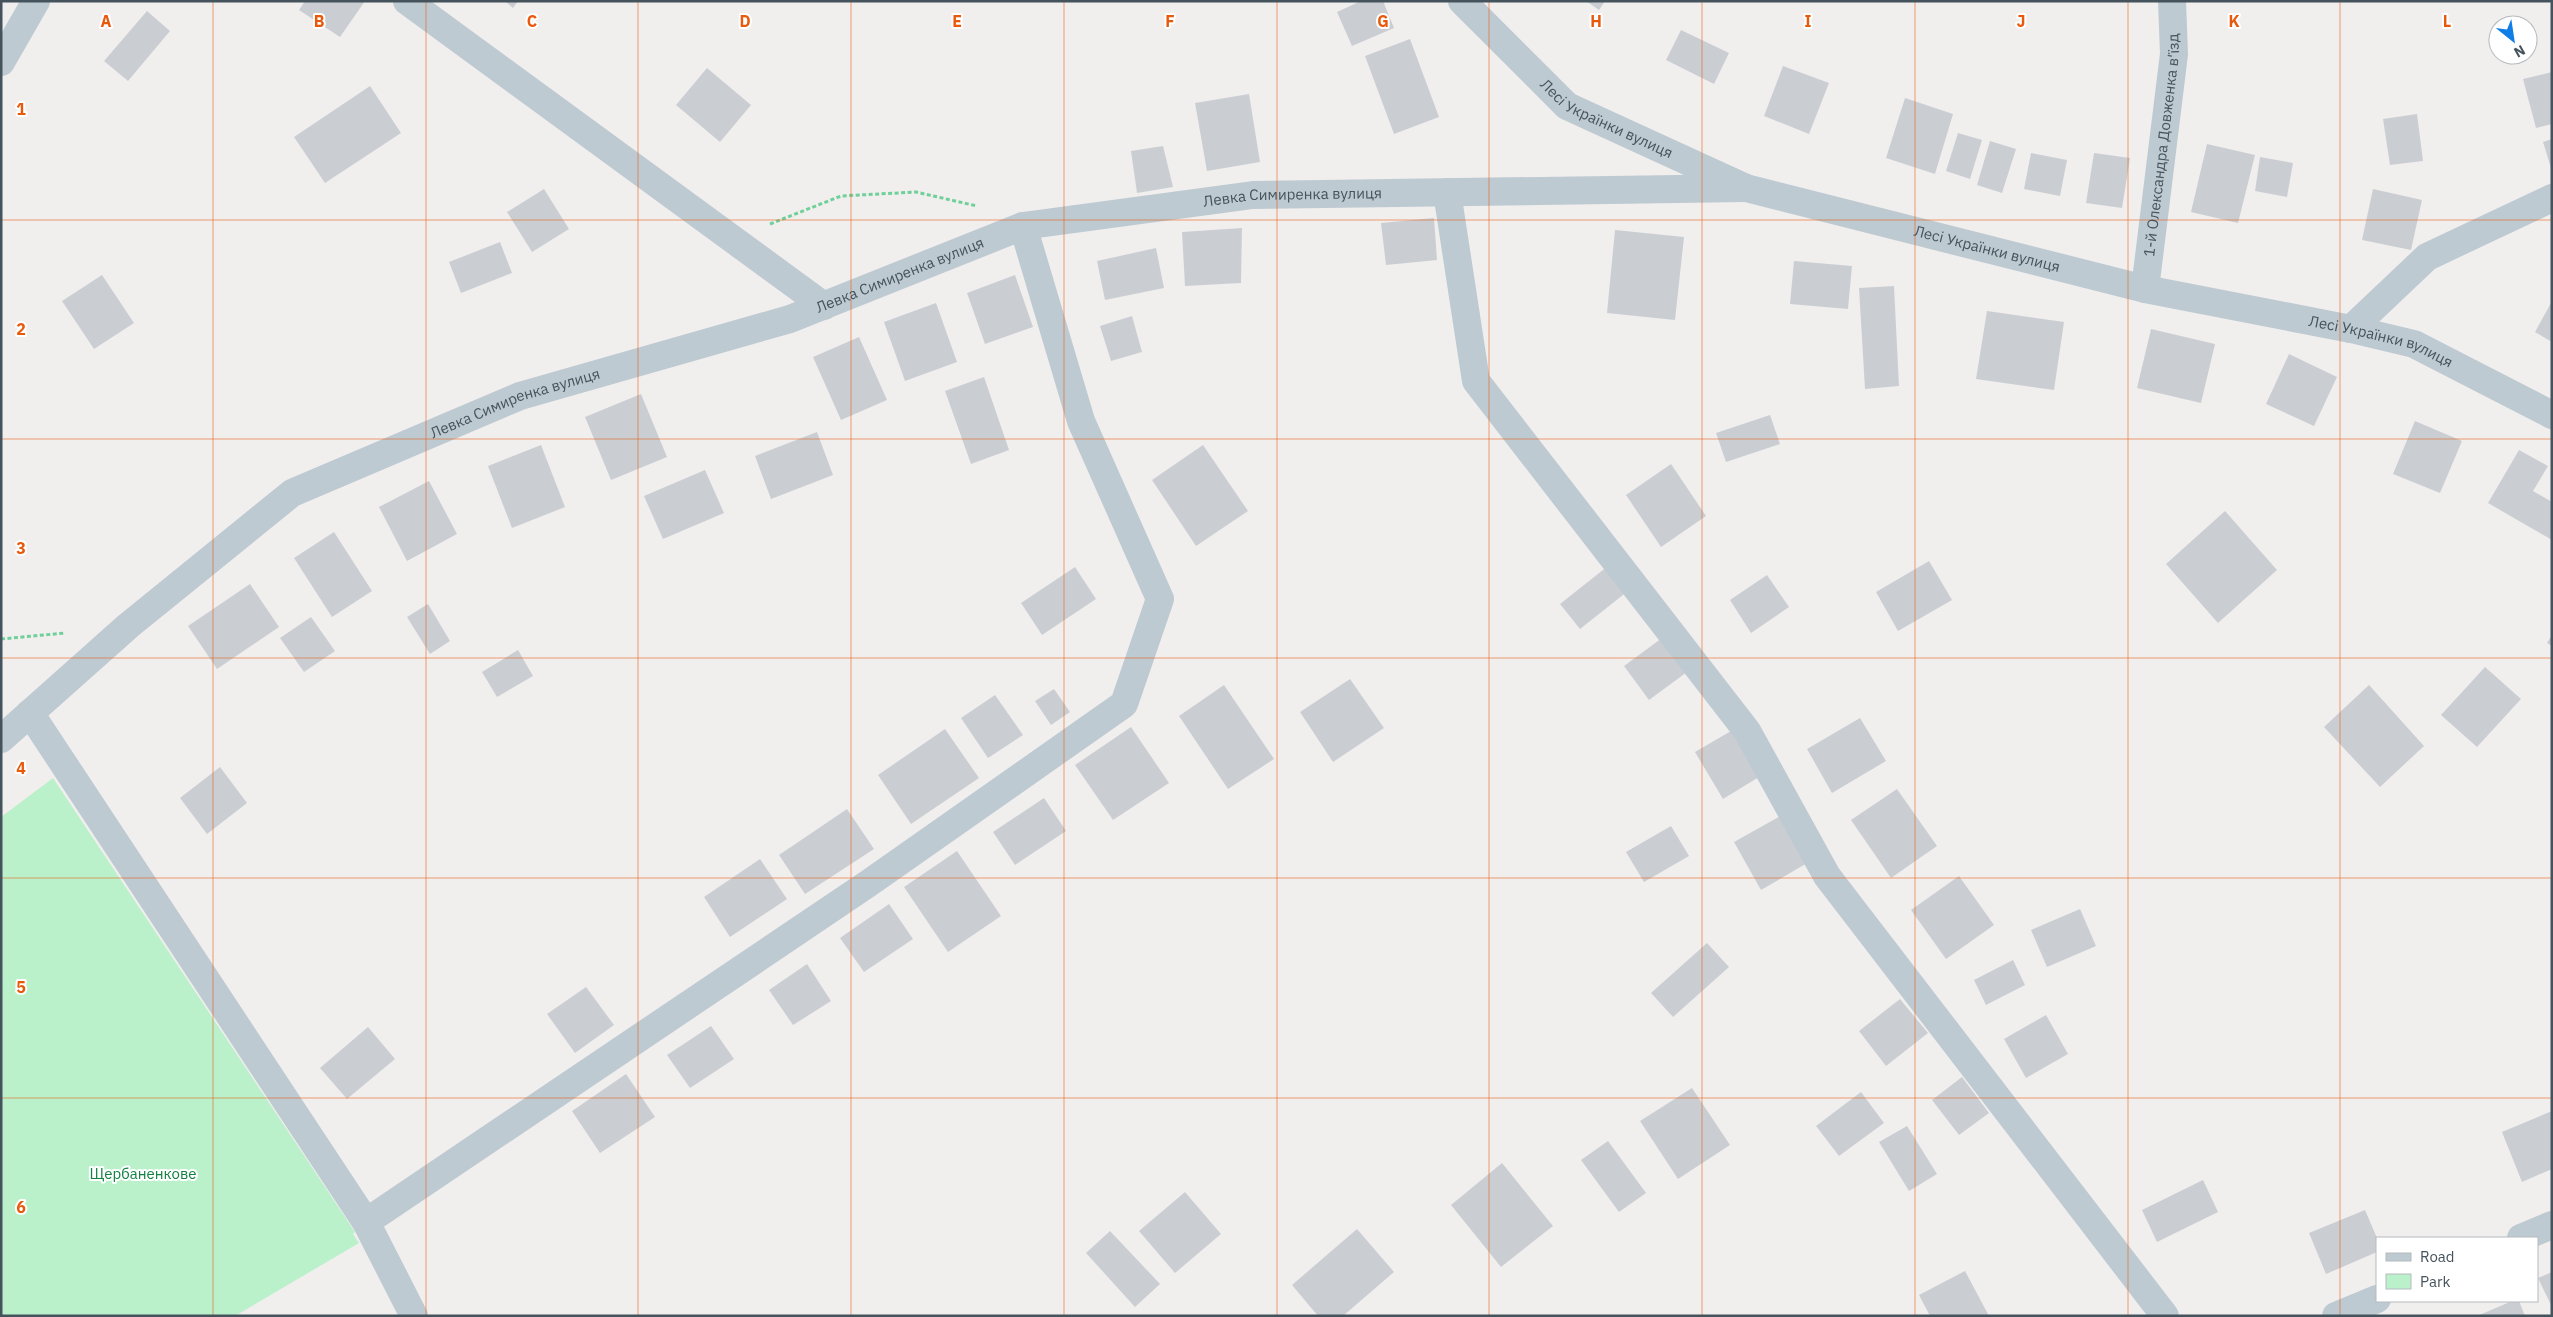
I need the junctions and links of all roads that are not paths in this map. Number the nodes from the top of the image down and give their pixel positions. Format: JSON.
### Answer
{"nodes":[{"id":1,"x":36,"y":1,"type":"edge"},
{"id":2,"x":407,"y":1,"type":"edge"},
{"id":3,"x":1462,"y":1,"type":"edge"},
{"id":4,"x":2172,"y":1,"type":"edge"},
{"id":5,"x":1,"y":62,"type":"edge"},
{"id":6,"x":1746,"y":188,"type":"junction"},
{"id":7,"x":1447,"y":192,"type":"junction"},
{"id":8,"x":2552,"y":198,"type":"edge"},
{"id":9,"x":1023,"y":226,"type":"junction"},
{"id":10,"x":2145,"y":289,"type":"junction"},
{"id":11,"x":824,"y":306,"type":"junction"},
{"id":12,"x":2351,"y":329,"type":"junction"},
{"id":13,"x":2552,"y":415,"type":"edge"},
{"id":14,"x":12,"y":725,"type":"edge"},
{"id":15,"x":366,"y":1222,"type":"junction"},
{"id":16,"x":2552,"y":1225,"type":"edge"},
{"id":17,"x":2523,"y":1237,"type":"edge"},
{"id":18,"x":2376,"y":1299,"type":"edge"},
{"id":19,"x":414,"y":1316,"type":"edge"},
{"id":20,"x":2165,"y":1316,"type":"edge"},
{"id":21,"x":2336,"y":1316,"type":"edge"}],
"edges":[{"from":1,"to":5,"type":"street"},
{"from":2,"to":11,"type":"street"},
{"from":3,"to":6,"type":"street","name":"Лесі Українки вулиця"},
{"from":4,"to":10,"type":"street","name":"1-й Олександра Довженка в'їзд"},
{"from":6,"to":7,"type":"street","name":"Левка Симиренка вулиця"},
{"from":6,"to":10,"type":"street","name":"Лесі Українки вулиця"},
{"from":7,"to":9,"type":"street","name":"Левка Симиренка вулиця"},
{"from":7,"to":20,"type":"street"},
{"from":8,"to":12,"type":"street"},
{"from":9,"to":11,"type":"street","name":"Левка Симиренка вулиця"},
{"from":9,"to":15,"type":"street"},
{"from":10,"to":12,"type":"street","name":"Лесі Українки вулиця"},
{"from":11,"to":14,"type":"street","name":"Левка Симиренка вулиця"},
{"from":12,"to":13,"type":"street","name":"Лесі Українки вулиця"},
{"from":14,"to":15,"type":"street"},
{"from":15,"to":19,"type":"street"},
{"from":16,"to":17,"type":"street"},
{"from":18,"to":21,"type":"street"}]}
